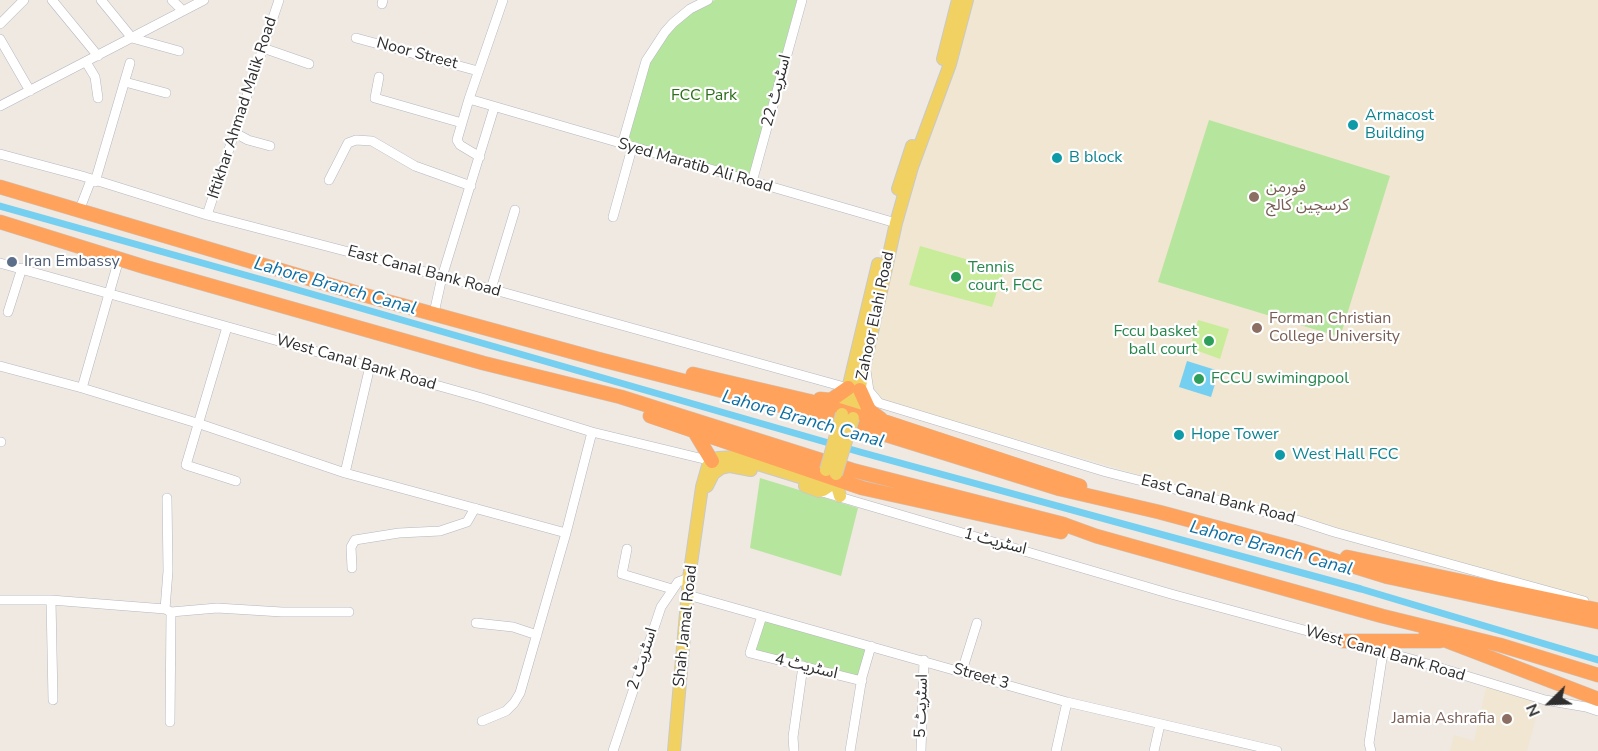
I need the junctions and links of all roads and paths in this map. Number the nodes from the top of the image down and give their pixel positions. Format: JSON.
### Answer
{"nodes":[{"id":1,"x":24,"y":0,"type":"edge"},
{"id":2,"x":52,"y":0,"type":"edge"},
{"id":3,"x":101,"y":0,"type":"edge"},
{"id":4,"x":172,"y":0,"type":"edge"},
{"id":5,"x":204,"y":0,"type":"edge"},
{"id":6,"x":279,"y":0,"type":"edge"},
{"id":7,"x":503,"y":0,"type":"edge"},
{"id":8,"x":708,"y":0,"type":"edge"},
{"id":9,"x":802,"y":0,"type":"edge"},
{"id":10,"x":958,"y":0,"type":"edge"},
{"id":11,"x":968,"y":0,"type":"edge"},
{"id":12,"x":183,"y":11,"type":"junction"},
{"id":13,"x":0,"y":24,"type":"edge"},
{"id":14,"x":132,"y":38,"type":"junction"},
{"id":15,"x":356,"y":38,"type":"dead end"},
{"id":16,"x":0,"y":39,"type":"edge"},
{"id":17,"x":263,"y":48,"type":"junction"},
{"id":18,"x":179,"y":51,"type":"dead end"},
{"id":19,"x":98,"y":56,"type":"junction"},
{"id":20,"x":86,"y":62,"type":"junction"},
{"id":21,"x":130,"y":63,"type":"dead end"},
{"id":22,"x":309,"y":64,"type":"dead end"},
{"id":23,"x":478,"y":70,"type":"junction"},
{"id":24,"x":379,"y":77,"type":"dead end"},
{"id":25,"x":125,"y":82,"type":"junction"},
{"id":26,"x":30,"y":91,"type":"junction"},
{"id":27,"x":166,"y":93,"type":"dead end"},
{"id":28,"x":98,"y":98,"type":"dead end"},
{"id":29,"x":469,"y":99,"type":"junction"},
{"id":30,"x":0,"y":106,"type":"edge"},
{"id":31,"x":494,"y":108,"type":"junction"},
{"id":32,"x":462,"y":123,"type":"junction"},
{"id":33,"x":235,"y":133,"type":"junction"},
{"id":34,"x":622,"y":145,"type":"junction"},
{"id":35,"x":270,"y":146,"type":"dead end"},
{"id":36,"x":632,"y":148,"type":"junction"},
{"id":37,"x":0,"y":154,"type":"edge"},
{"id":38,"x":480,"y":157,"type":"junction"},
{"id":39,"x":328,"y":180,"type":"dead end"},
{"id":40,"x":93,"y":181,"type":"junction"},
{"id":41,"x":752,"y":182,"type":"junction"},
{"id":42,"x":471,"y":186,"type":"junction"},
{"id":43,"x":0,"y":187,"type":"edge"},
{"id":44,"x":515,"y":210,"type":"dead end"},
{"id":45,"x":79,"y":211,"type":"junction"},
{"id":46,"x":207,"y":215,"type":"junction"},
{"id":47,"x":613,"y":217,"type":"dead end"},
{"id":48,"x":0,"y":222,"type":"edge"},
{"id":49,"x":892,"y":222,"type":"junction"},
{"id":50,"x":119,"y":259,"type":"junction"},
{"id":51,"x":0,"y":263,"type":"edge"},
{"id":52,"x":22,"y":268,"type":"junction"},
{"id":53,"x":442,"y":277,"type":"junction"},
{"id":54,"x":491,"y":289,"type":"junction"},
{"id":55,"x":110,"y":292,"type":"junction"},
{"id":56,"x":8,"y":312,"type":"dead end"},
{"id":57,"x":434,"y":313,"type":"junction"},
{"id":58,"x":227,"y":327,"type":"junction"},
{"id":59,"x":598,"y":359,"type":"junction"},
{"id":60,"x":866,"y":365,"type":"junction"},
{"id":61,"x":0,"y":366,"type":"edge"},
{"id":62,"x":370,"y":366,"type":"junction"},
{"id":63,"x":82,"y":388,"type":"junction"},
{"id":64,"x":854,"y":389,"type":"junction"},
{"id":65,"x":588,"y":390,"type":"junction"},
{"id":66,"x":809,"y":401,"type":"junction"},
{"id":67,"x":848,"y":414,"type":"junction"},
{"id":68,"x":883,"y":421,"type":"junction"},
{"id":69,"x":200,"y":424,"type":"junction"},
{"id":70,"x":592,"y":432,"type":"junction"},
{"id":71,"x":698,"y":437,"type":"junction"},
{"id":72,"x":691,"y":455,"type":"junction"},
{"id":73,"x":712,"y":461,"type":"junction"},
{"id":74,"x":345,"y":473,"type":"junction"},
{"id":75,"x":830,"y":474,"type":"junction"},
{"id":76,"x":236,"y":481,"type":"dead end"},
{"id":77,"x":819,"y":490,"type":"junction"},
{"id":78,"x":840,"y":496,"type":"junction"},
{"id":79,"x":167,"y":498,"type":"dead end"},
{"id":80,"x":701,"y":501,"type":"junction"},
{"id":81,"x":475,"y":508,"type":"junction"},
{"id":82,"x":1159,"y":512,"type":"junction"},
{"id":83,"x":566,"y":533,"type":"junction"},
{"id":84,"x":1096,"y":536,"type":"junction"},
{"id":85,"x":627,"y":549,"type":"dead end"},
{"id":86,"x":1301,"y":550,"type":"junction"},
{"id":87,"x":352,"y":568,"type":"dead end"},
{"id":88,"x":689,"y":578,"type":"junction"},
{"id":89,"x":672,"y":589,"type":"junction"},
{"id":90,"x":1171,"y":594,"type":"joint"},
{"id":91,"x":688,"y":595,"type":"junction"},
{"id":92,"x":0,"y":600,"type":"edge"},
{"id":93,"x":51,"y":600,"type":"junction"},
{"id":94,"x":1598,"y":606,"type":"edge"},
{"id":95,"x":168,"y":610,"type":"junction"},
{"id":96,"x":1598,"y":610,"type":"edge"},
{"id":97,"x":349,"y":612,"type":"dead end"},
{"id":98,"x":762,"y":616,"type":"junction"},
{"id":99,"x":1382,"y":616,"type":"junction"},
{"id":100,"x":977,"y":622,"type":"dead end"},
{"id":101,"x":1598,"y":622,"type":"edge"},
{"id":102,"x":476,"y":623,"type":"dead end"},
{"id":103,"x":537,"y":635,"type":"junction"},
{"id":104,"x":1342,"y":641,"type":"junction"},
{"id":105,"x":1448,"y":641,"type":"junction"},
{"id":106,"x":871,"y":646,"type":"junction"},
{"id":107,"x":1383,"y":652,"type":"junction"},
{"id":108,"x":924,"y":660,"type":"junction"},
{"id":109,"x":803,"y":666,"type":"junction"},
{"id":110,"x":962,"y":671,"type":"junction"},
{"id":111,"x":1598,"y":675,"type":"edge"},
{"id":112,"x":862,"y":681,"type":"junction"},
{"id":113,"x":1598,"y":699,"type":"edge"},
{"id":114,"x":53,"y":700,"type":"dead end"},
{"id":115,"x":1067,"y":702,"type":"junction"},
{"id":116,"x":1598,"y":711,"type":"edge"},
{"id":117,"x":482,"y":721,"type":"dead end"},
{"id":118,"x":170,"y":722,"type":"dead end"},
{"id":119,"x":1160,"y":724,"type":"junction"},
{"id":120,"x":613,"y":751,"type":"edge"},
{"id":121,"x":674,"y":751,"type":"edge"},
{"id":122,"x":794,"y":751,"type":"edge"},
{"id":123,"x":850,"y":751,"type":"edge"},
{"id":124,"x":921,"y":751,"type":"edge"},
{"id":125,"x":1056,"y":751,"type":"edge"},
{"id":126,"x":1154,"y":751,"type":"edge"},
{"id":127,"x":1276,"y":751,"type":"edge"},
{"id":128,"x":1371,"y":751,"type":"edge"}],
"edges":[{"from":1,"to":13,"type":"street"},
{"from":2,"to":19,"type":"street"},
{"from":3,"to":14,"type":"street"},
{"from":4,"to":12,"type":"street"},
{"from":5,"to":12,"type":"street"},
{"from":6,"to":17,"type":"street","name":"Iftikhar Ahmad Malik Road"},
{"from":7,"to":23,"type":"street"},
{"from":8,"to":34,"type":"street"},
{"from":9,"to":41,"type":"street","name":"اسٹریٹ 22"},
{"from":10,"to":49,"type":"main road","name":"Zahoor Elahi Road"},
{"from":11,"to":49,"type":"main road","name":"Zahoor Elahi Road"},
{"from":12,"to":14,"type":"street"},
{"from":14,"to":18,"type":"street"},
{"from":14,"to":19,"type":"street"},
{"from":15,"to":23,"type":"street","name":"Noor Street"},
{"from":16,"to":26,"type":"street"},
{"from":17,"to":22,"type":"street"},
{"from":17,"to":33,"type":"street","name":"Iftikhar Ahmad Malik Road"},
{"from":19,"to":20,"type":"street"},
{"from":20,"to":26,"type":"street"},
{"from":20,"to":28,"type":"street"},
{"from":21,"to":25,"type":"street"},
{"from":23,"to":29,"type":"street"},
{"from":24,"to":32,"type":"street"},
{"from":25,"to":27,"type":"street"},
{"from":25,"to":40,"type":"street"},
{"from":26,"to":30,"type":"street"},
{"from":29,"to":31,"type":"street","name":"Syed Maratib Ali Road"},
{"from":29,"to":32,"type":"street"},
{"from":31,"to":34,"type":"street","name":"Syed Maratib Ali Road"},
{"from":31,"to":38,"type":"street"},
{"from":32,"to":38,"type":"street"},
{"from":33,"to":35,"type":"street"},
{"from":33,"to":46,"type":"street","name":"Iftikhar Ahmad Malik Road"},
{"from":34,"to":36,"type":"street","name":"Syed Maratib Ali Road"},
{"from":36,"to":41,"type":"street","name":"Syed Maratib Ali Road"},
{"from":36,"to":47,"type":"street"},
{"from":37,"to":40,"type":"street","name":"East Canal Bank Road"},
{"from":38,"to":42,"type":"street"},
{"from":39,"to":42,"type":"street"},
{"from":40,"to":45,"type":"street"},
{"from":40,"to":46,"type":"street","name":"East Canal Bank Road"},
{"from":41,"to":49,"type":"street","name":"Syed Maratib Ali Road"},
{"from":42,"to":53,"type":"street"},
{"from":43,"to":45,"type":"highway"},
{"from":44,"to":54,"type":"street"},
{"from":45,"to":57,"type":"highway"},
{"from":46,"to":53,"type":"street","name":"East Canal Bank Road"},
{"from":48,"to":50,"type":"highway"},
{"from":49,"to":60,"type":"main road","name":"Zahoor Elahi Road"},
{"from":49,"to":64,"type":"main road","name":"Zahoor Elahi Road"},
{"from":50,"to":55,"type":"street"},
{"from":50,"to":65,"type":"highway"},
{"from":51,"to":52,"type":"street","name":"West Canal Bank Road"},
{"from":52,"to":55,"type":"street","name":"West Canal Bank Road"},
{"from":52,"to":56,"type":"street"},
{"from":53,"to":54,"type":"street","name":"East Canal Bank Road"},
{"from":53,"to":57,"type":"street"},
{"from":54,"to":64,"type":"street","name":"East Canal Bank Road"},
{"from":55,"to":58,"type":"street","name":"West Canal Bank Road"},
{"from":55,"to":63,"type":"street"},
{"from":57,"to":59,"type":"highway"},
{"from":58,"to":62,"type":"street","name":"West Canal Bank Road"},
{"from":58,"to":69,"type":"street"},
{"from":59,"to":66,"type":"highway"},
{"from":59,"to":82,"type":"highway"},
{"from":60,"to":64,"type":"main road","name":"Zahoor Elahi Road"},
{"from":60,"to":94,"type":"street","name":"East Canal Bank Road"},
{"from":61,"to":63,"type":"street"},
{"from":62,"to":70,"type":"street","name":"West Canal Bank Road"},
{"from":62,"to":74,"type":"street"},
{"from":63,"to":69,"type":"street"},
{"from":64,"to":66,"type":"highway"},
{"from":64,"to":67,"type":"main road","name":"Zahoor Elahi Road"},
{"from":64,"to":68,"type":"highway"},
{"from":65,"to":71,"type":"highway"},
{"from":65,"to":84,"type":"highway"},
{"from":66,"to":67,"type":"highway"},
{"from":67,"to":68,"type":"highway"},
{"from":67,"to":75,"type":"main road","name":"Zahoor Elahi Road","bridge":true},
{"from":68,"to":82,"type":"highway"},
{"from":69,"to":74,"type":"street"},
{"from":69,"to":76,"type":"street"},
{"from":70,"to":72,"type":"street","name":"West Canal Bank Road"},
{"from":70,"to":83,"type":"street"},
{"from":71,"to":72,"type":"highway"},
{"from":71,"to":73,"type":"highway"},
{"from":71,"to":75,"type":"highway"},
{"from":72,"to":73,"type":"street","name":"West Canal Bank Road"},
{"from":73,"to":75,"type":"main road"},
{"from":73,"to":80,"type":"main road"},
{"from":74,"to":81,"type":"street"},
{"from":75,"to":77,"type":"main road"},
{"from":75,"to":78,"type":"main road"},
{"from":75,"to":84,"type":"highway"},
{"from":77,"to":78,"type":"street","name":"اسٹریٹ 1"},
{"from":77,"to":80,"type":"main road"},
{"from":78,"to":90,"type":"street","name":"اسٹریٹ 1"},
{"from":79,"to":95,"type":"street"},
{"from":80,"to":88,"type":"main road","name":"Shah Jamal Road"},
{"from":81,"to":83,"type":"street"},
{"from":81,"to":87,"type":"street"},
{"from":82,"to":86,"type":"highway"},
{"from":83,"to":103,"type":"street"},
{"from":84,"to":99,"type":"highway"},
{"from":85,"to":89,"type":"street"},
{"from":86,"to":96,"type":"highway"},
{"from":86,"to":101,"type":"highway"},
{"from":88,"to":89,"type":"street","name":"اسٹریٹ 2"},
{"from":88,"to":91,"type":"main road","name":"Shah Jamal Road"},
{"from":89,"to":120,"type":"street","name":"اسٹریٹ 2"},
{"from":90,"to":104,"type":"street","name":"West Canal Bank Road"},
{"from":91,"to":98,"type":"street","name":"Street 3"},
{"from":91,"to":121,"type":"main road","name":"Shah Jamal Road"},
{"from":92,"to":93,"type":"street"},
{"from":93,"to":95,"type":"street"},
{"from":93,"to":114,"type":"street"},
{"from":95,"to":97,"type":"street"},
{"from":95,"to":118,"type":"street"},
{"from":98,"to":106,"type":"street","name":"Street 3"},
{"from":98,"to":109,"type":"street","name":"اسٹریٹ 4"},
{"from":99,"to":105,"type":"highway"},
{"from":99,"to":111,"type":"highway"},
{"from":100,"to":110,"type":"street"},
{"from":102,"to":103,"type":"street"},
{"from":103,"to":117,"type":"street"},
{"from":104,"to":105,"type":"highway"},
{"from":104,"to":107,"type":"street","name":"West Canal Bank Road"},
{"from":105,"to":113,"type":"highway"},
{"from":106,"to":108,"type":"street","name":"Street 3"},
{"from":106,"to":112,"type":"street"},
{"from":107,"to":116,"type":"street","name":"West Canal Bank Road"},
{"from":107,"to":128,"type":"street"},
{"from":108,"to":110,"type":"street","name":"Street 3"},
{"from":108,"to":124,"type":"street","name":"اسٹریٹ 5"},
{"from":109,"to":112,"type":"street","name":"اسٹریٹ 4"},
{"from":109,"to":122,"type":"street"},
{"from":110,"to":115,"type":"street","name":"Street 3"},
{"from":112,"to":123,"type":"street"},
{"from":115,"to":119,"type":"street","name":"Street 3"},
{"from":115,"to":125,"type":"street"},
{"from":119,"to":126,"type":"street"},
{"from":119,"to":127,"type":"street","name":"Street 3"}]}
